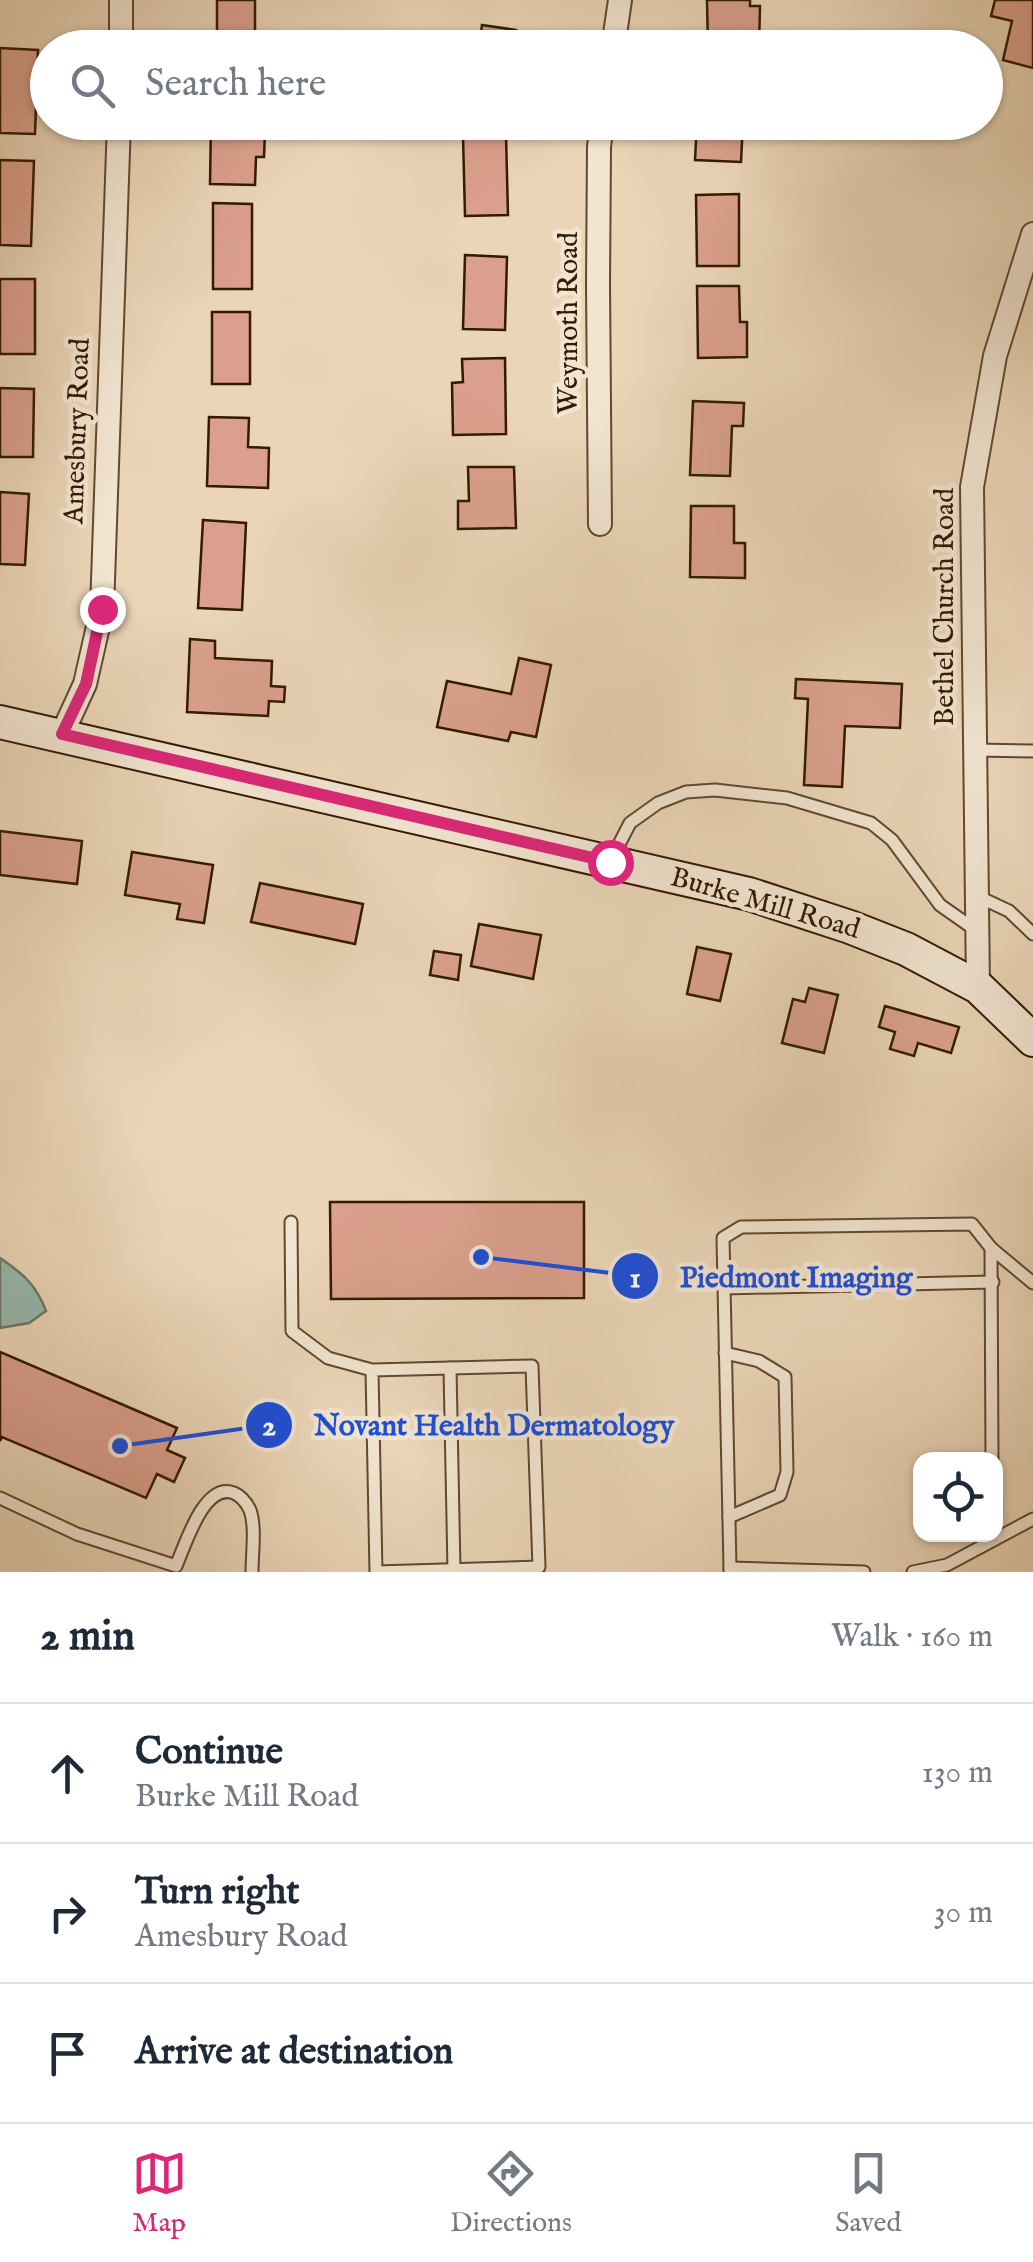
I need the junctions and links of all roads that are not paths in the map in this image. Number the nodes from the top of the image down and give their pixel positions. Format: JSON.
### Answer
{"nodes":[{"id":1,"x":121,"y":0,"type":"edge"},
{"id":2,"x":620,"y":0,"type":"edge"},
{"id":3,"x":121,"y":30,"type":"edge"},
{"id":4,"x":616,"y":30,"type":"edge"},
{"id":5,"x":118,"y":140,"type":"edge"},
{"id":6,"x":600,"y":140,"type":"edge"},
{"id":7,"x":1033,"y":234,"type":"edge"},
{"id":8,"x":600,"y":524,"type":"dead end"},
{"id":9,"x":0,"y":722,"type":"edge"},
{"id":10,"x":62,"y":734,"type":"junction"},
{"id":11,"x":975,"y":750,"type":"junction"},
{"id":12,"x":1033,"y":751,"type":"edge"},
{"id":13,"x":610,"y":862,"type":"junction"},
{"id":14,"x":976,"y":896,"type":"junction"},
{"id":15,"x":977,"y":931,"type":"junction"},
{"id":16,"x":1033,"y":934,"type":"edge"},
{"id":17,"x":978,"y":987,"type":"junction"},
{"id":18,"x":1033,"y":1040,"type":"edge"},
{"id":19,"x":291,"y":1222,"type":"dead end"},
{"id":20,"x":991,"y":1248,"type":"junction"},
{"id":21,"x":993,"y":1282,"type":"junction"},
{"id":22,"x":1033,"y":1283,"type":"edge"},
{"id":23,"x":724,"y":1288,"type":"junction"},
{"id":24,"x":726,"y":1353,"type":"junction"},
{"id":25,"x":450,"y":1368,"type":"junction"},
{"id":26,"x":372,"y":1370,"type":"junction"},
{"id":27,"x":992,"y":1452,"type":"edge"},
{"id":28,"x":0,"y":1498,"type":"edge"},
{"id":29,"x":729,"y":1517,"type":"junction"},
{"id":30,"x":1033,"y":1519,"type":"edge"},
{"id":31,"x":1003,"y":1533,"type":"edge"},
{"id":32,"x":984,"y":1542,"type":"edge"},
{"id":33,"x":454,"y":1570,"type":"edge"},
{"id":34,"x":730,"y":1570,"type":"edge"},
{"id":35,"x":252,"y":1572,"type":"edge"},
{"id":36,"x":864,"y":1572,"type":"edge"},
{"id":37,"x":913,"y":1572,"type":"edge"}],
"edges":[{"from":1,"to":3,"type":"street"},
{"from":2,"to":4,"type":"street"},
{"from":5,"to":10,"type":"street","name":"Amesbury Road"},
{"from":6,"to":8,"type":"street","name":"Weymoth Road"},
{"from":7,"to":11,"type":"street","name":"Bethel Church Road"},
{"from":9,"to":10,"type":"street","name":"Burke Mill Road"},
{"from":10,"to":13,"type":"street","name":"Burke Mill Road"},
{"from":11,"to":12,"type":"lane"},
{"from":11,"to":14,"type":"street","name":"Bethel Church Road"},
{"from":13,"to":15,"type":"lane"},
{"from":13,"to":17,"type":"street","name":"Burke Mill Road"},
{"from":14,"to":15,"type":"street","name":"Bethel Church Road"},
{"from":14,"to":16,"type":"lane"},
{"from":15,"to":17,"type":"street","name":"Bethel Church Road"},
{"from":17,"to":18,"type":"street","name":"Burke Mill Road"},
{"from":19,"to":26,"type":"lane"},
{"from":20,"to":21,"type":"lane"},
{"from":20,"to":22,"type":"lane"},
{"from":20,"to":23,"type":"lane"},
{"from":21,"to":23,"type":"lane"},
{"from":21,"to":27,"type":"lane"},
{"from":23,"to":24,"type":"lane"},
{"from":24,"to":29,"type":"lane"},
{"from":24,"to":29,"type":"lane"},
{"from":25,"to":26,"type":"lane"},
{"from":25,"to":33,"type":"lane"},
{"from":25,"to":33,"type":"lane"},
{"from":26,"to":33,"type":"lane"},
{"from":28,"to":35,"type":"lane"},
{"from":29,"to":34,"type":"lane"},
{"from":30,"to":31,"type":"lane"},
{"from":32,"to":37,"type":"lane"},
{"from":34,"to":36,"type":"lane"}]}
